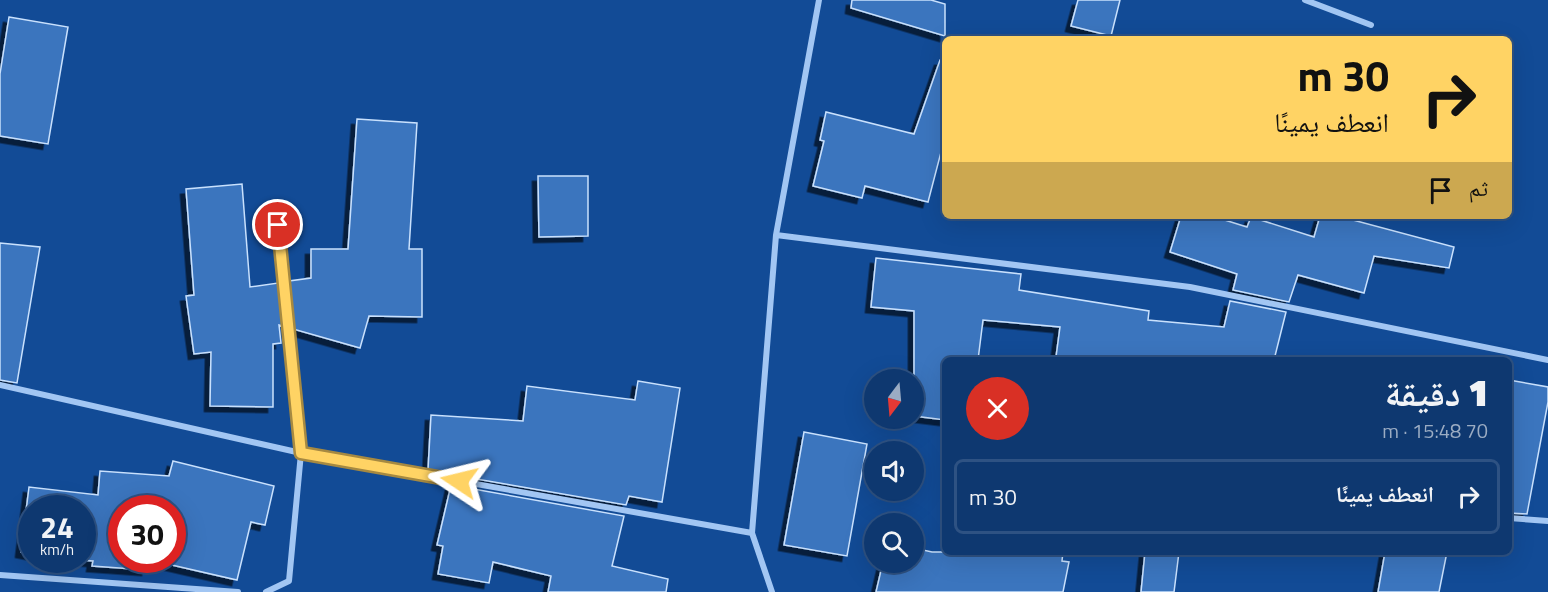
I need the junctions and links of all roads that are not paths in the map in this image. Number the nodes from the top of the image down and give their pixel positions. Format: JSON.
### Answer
{"nodes":[{"id":1,"x":819,"y":0,"type":"edge"},
{"id":2,"x":1305,"y":0,"type":"edge"},
{"id":3,"x":1371,"y":25,"type":"dead end"},
{"id":4,"x":275,"y":202,"type":"dead end"},
{"id":5,"x":776,"y":235,"type":"junction"},
{"id":6,"x":1548,"y":360,"type":"edge"},
{"id":7,"x":0,"y":385,"type":"edge"},
{"id":8,"x":301,"y":453,"type":"junction"},
{"id":9,"x":1512,"y":518,"type":"edge"},
{"id":10,"x":1548,"y":521,"type":"edge"},
{"id":11,"x":752,"y":533,"type":"junction"},
{"id":12,"x":0,"y":575,"type":"edge"},
{"id":13,"x":238,"y":592,"type":"edge"},
{"id":14,"x":266,"y":592,"type":"edge"},
{"id":15,"x":772,"y":592,"type":"edge"}],
"edges":[{"from":1,"to":5,"type":"street"},
{"from":2,"to":3,"type":"street"},
{"from":4,"to":8,"type":"street"},
{"from":5,"to":6,"type":"street"},
{"from":5,"to":11,"type":"street"},
{"from":7,"to":8,"type":"street"},
{"from":8,"to":11,"type":"street"},
{"from":8,"to":14,"type":"street"},
{"from":9,"to":10,"type":"street"},
{"from":11,"to":15,"type":"street"},
{"from":12,"to":13,"type":"street"}]}
